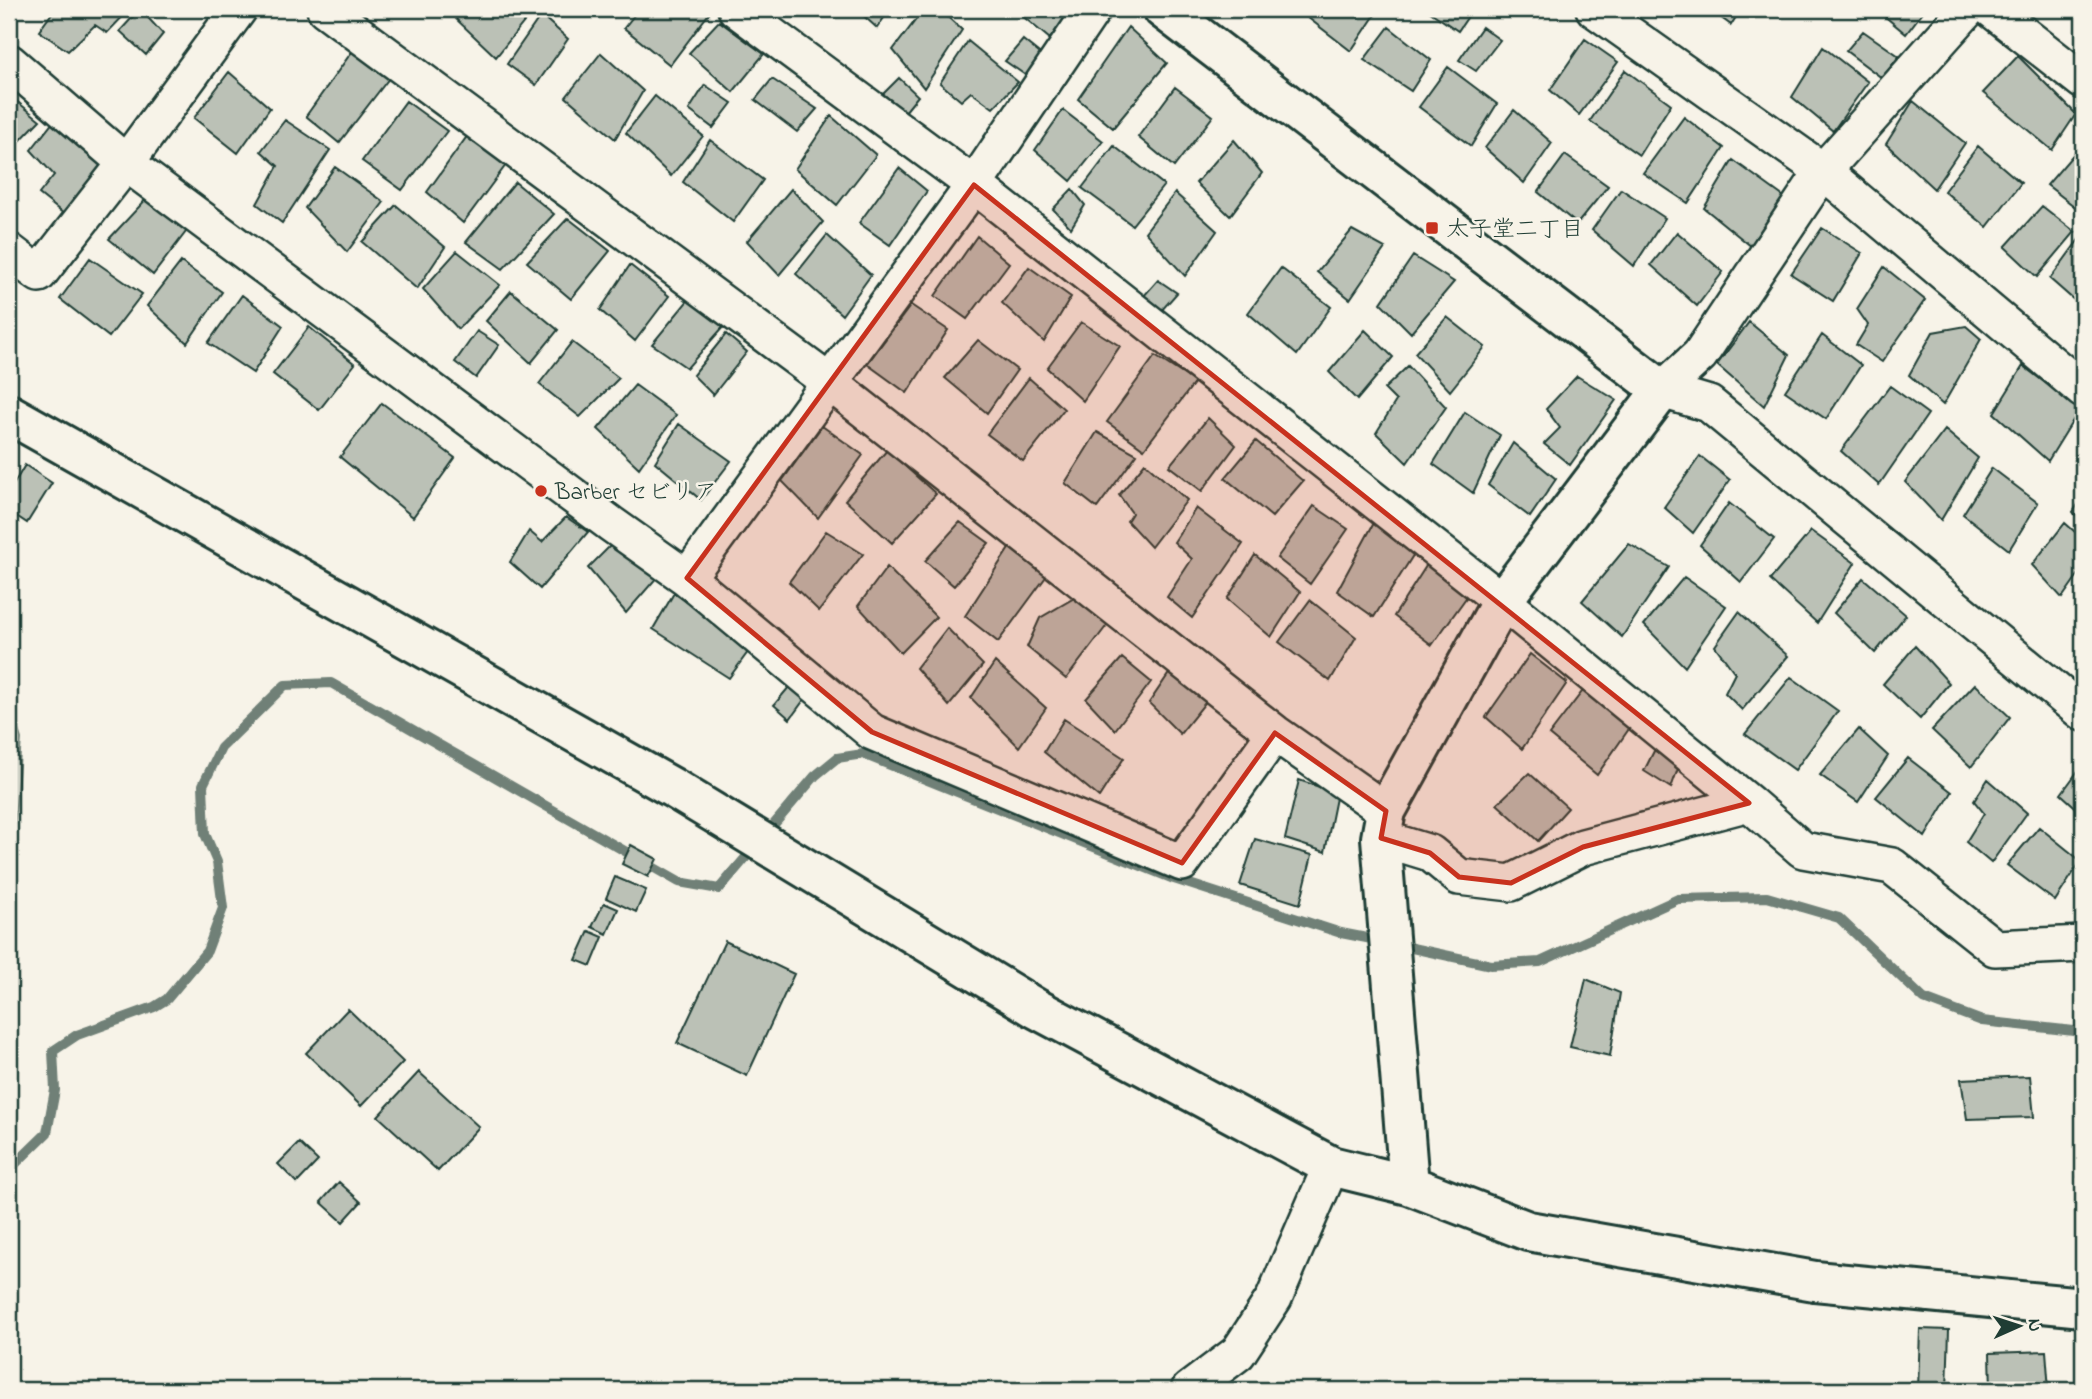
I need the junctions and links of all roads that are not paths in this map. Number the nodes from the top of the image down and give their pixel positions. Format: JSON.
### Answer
{"nodes":[{"id":1,"x":239,"y":9,"type":"edge"},
{"id":2,"x":326,"y":9,"type":"edge"},
{"id":3,"x":736,"y":9,"type":"edge"},
{"id":4,"x":1093,"y":9,"type":"edge"},
{"id":5,"x":1163,"y":9,"type":"edge"},
{"id":6,"x":1594,"y":9,"type":"edge"},
{"id":7,"x":1968,"y":9,"type":"edge"},
{"id":8,"x":1991,"y":9,"type":"edge"},
{"id":9,"x":9,"y":62,"type":"edge"},
{"id":10,"x":2083,"y":81,"type":"edge"},
{"id":11,"x":127,"y":163,"type":"junction"},
{"id":12,"x":1823,"y":171,"type":"junction"},
{"id":13,"x":974,"y":185,"type":"junction"},
{"id":14,"x":9,"y":251,"type":"edge"},
{"id":15,"x":829,"y":382,"type":"junction"},
{"id":16,"x":1662,"y":390,"type":"junction"},
{"id":17,"x":2083,"y":390,"type":"edge"},
{"id":18,"x":9,"y":414,"type":"edge"},
{"id":19,"x":687,"y":578,"type":"junction"},
{"id":20,"x":1502,"y":601,"type":"junction"},
{"id":21,"x":2083,"y":713,"type":"edge"},
{"id":22,"x":1275,"y":733,"type":"junction"},
{"id":23,"x":1749,"y":803,"type":"junction"},
{"id":24,"x":1383,"y":824,"type":"junction"},
{"id":25,"x":2083,"y":944,"type":"edge"},
{"id":26,"x":1331,"y":1166,"type":"junction"},
{"id":27,"x":1409,"y":1185,"type":"junction"},
{"id":28,"x":2083,"y":1307,"type":"edge"},
{"id":29,"x":1189,"y":1390,"type":"edge"}],
"edges":[{"from":1,"to":11,"type":"street"},
{"from":2,"to":15,"type":"street"},
{"from":3,"to":13,"type":"street"},
{"from":4,"to":13,"type":"street"},
{"from":5,"to":16,"type":"street"},
{"from":6,"to":12,"type":"street"},
{"from":7,"to":12,"type":"street"},
{"from":8,"to":10,"type":"street"},
{"from":9,"to":11,"type":"street"},
{"from":11,"to":14,"type":"street"},
{"from":11,"to":19,"type":"street"},
{"from":12,"to":16,"type":"street"},
{"from":12,"to":17,"type":"street"},
{"from":13,"to":15,"type":"street"},
{"from":13,"to":20,"type":"street"},
{"from":15,"to":19,"type":"street"},
{"from":15,"to":22,"type":"street"},
{"from":16,"to":20,"type":"street"},
{"from":16,"to":21,"type":"street"},
{"from":18,"to":26,"type":"street"},
{"from":19,"to":22,"type":"street"},
{"from":20,"to":23,"type":"street"},
{"from":20,"to":24,"type":"street"},
{"from":22,"to":24,"type":"street"},
{"from":23,"to":24,"type":"street"},
{"from":23,"to":25,"type":"street"},
{"from":24,"to":27,"type":"street"},
{"from":26,"to":27,"type":"street"},
{"from":26,"to":29,"type":"street"},
{"from":27,"to":28,"type":"street"}]}
